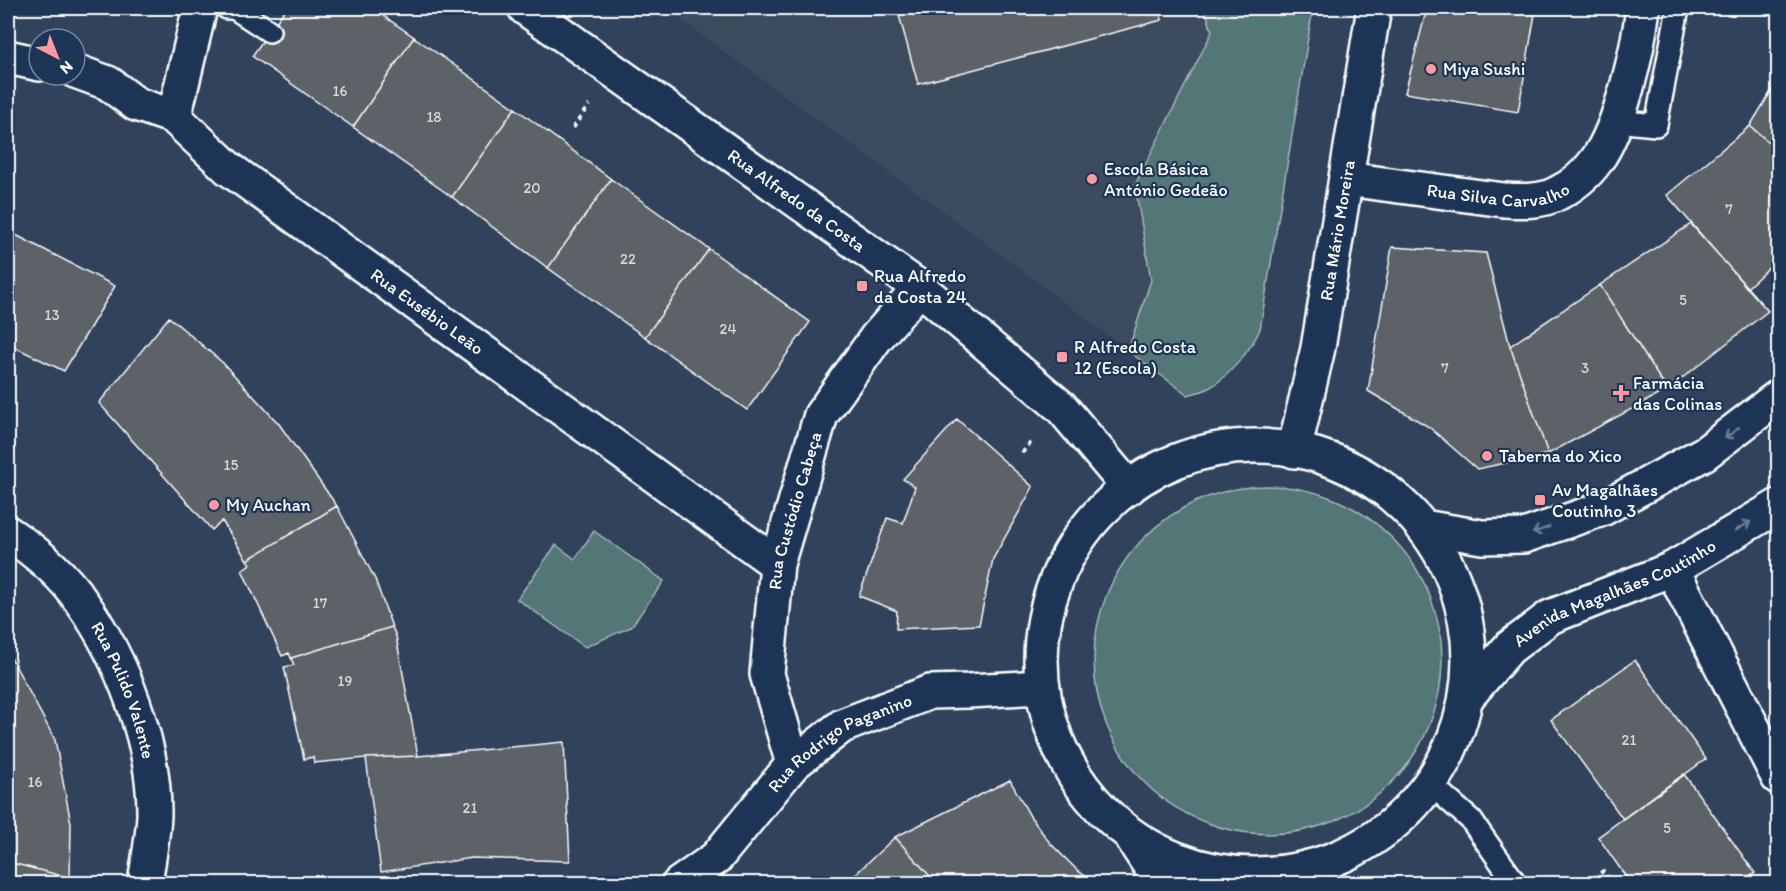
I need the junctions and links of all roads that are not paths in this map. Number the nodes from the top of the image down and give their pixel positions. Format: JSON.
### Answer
{"nodes":[{"id":1,"x":200,"y":8,"type":"edge"},
{"id":2,"x":227,"y":8,"type":"edge"},
{"id":3,"x":525,"y":8,"type":"edge"},
{"id":4,"x":1374,"y":8,"type":"edge"},
{"id":5,"x":1643,"y":8,"type":"edge"},
{"id":6,"x":1678,"y":8,"type":"edge"},
{"id":7,"x":269,"y":31,"type":"dead end"},
{"id":8,"x":8,"y":57,"type":"edge"},
{"id":9,"x":27,"y":61,"type":"edge"},
{"id":10,"x":87,"y":75,"type":"edge"},
{"id":11,"x":174,"y":117,"type":"junction"},
{"id":12,"x":1615,"y":121,"type":"junction"},
{"id":13,"x":1346,"y":179,"type":"junction"},
{"id":14,"x":920,"y":288,"type":"junction"},
{"id":15,"x":1779,"y":397,"type":"edge"},
{"id":16,"x":1294,"y":451,"type":"junction"},
{"id":17,"x":1129,"y":488,"type":"junction"},
{"id":18,"x":1779,"y":506,"type":"edge"},
{"id":19,"x":1423,"y":527,"type":"junction"},
{"id":20,"x":8,"y":533,"type":"edge"},
{"id":21,"x":777,"y":564,"type":"junction"},
{"id":22,"x":1672,"y":569,"type":"junction"},
{"id":23,"x":1042,"y":687,"type":"junction"},
{"id":24,"x":1466,"y":698,"type":"junction"},
{"id":25,"x":1775,"y":761,"type":"edge"},
{"id":26,"x":793,"y":764,"type":"junction"},
{"id":27,"x":1428,"y":782,"type":"junction"},
{"id":28,"x":1131,"y":836,"type":"junction"},
{"id":29,"x":1302,"y":875,"type":"edge"},
{"id":30,"x":145,"y":884,"type":"edge"},
{"id":31,"x":679,"y":884,"type":"edge"},
{"id":32,"x":1162,"y":884,"type":"edge"},
{"id":33,"x":1516,"y":884,"type":"edge"}],
"edges":[{"from":1,"to":11,"type":"street"},
{"from":2,"to":7,"type":"lane"},
{"from":3,"to":14,"type":"street","name":"Rua Alfredo da Costa"},
{"from":4,"to":13,"type":"street","name":"Rua Mário Moreira"},
{"from":5,"to":12,"type":"street","name":"Rua Silva Carvalho"},
{"from":6,"to":12,"type":"lane"},
{"from":8,"to":9,"type":"street"},
{"from":10,"to":11,"type":"street","name":"Rua Eusébio Leão"},
{"from":11,"to":21,"type":"street","name":"Rua Eusébio Leão"},
{"from":12,"to":13,"type":"street","name":"Rua Silva Carvalho"},
{"from":13,"to":16,"type":"street","name":"Rua Mário Moreira"},
{"from":14,"to":17,"type":"street","name":"Rua Alfredo da Costa"},
{"from":14,"to":21,"type":"street","name":"Rua Custódio Cabeça"},
{"from":15,"to":19,"type":"street","one_way":true},
{"from":16,"to":17,"type":"street"},
{"from":16,"to":19,"type":"street"},
{"from":17,"to":23,"type":"street"},
{"from":22,"to":18,"type":"street","name":"Avenida Magalhães Coutinho","one_way":true},
{"from":19,"to":24,"type":"street"},
{"from":20,"to":30,"type":"street","name":"Rua Pulido Valente"},
{"from":21,"to":26,"type":"street","name":"Rua Custódio Cabeça"},
{"from":22,"to":24,"type":"street","name":"Avenida Magalhães Coutinho"},
{"from":22,"to":25,"type":"street"},
{"from":23,"to":26,"type":"street","name":"Rua Rodrigo Paganino"},
{"from":23,"to":28,"type":"street"},
{"from":24,"to":27,"type":"street"},
{"from":26,"to":31,"type":"street","name":"Rua Rodrigo Paganino"},
{"from":27,"to":29,"type":"street"},
{"from":27,"to":33,"type":"lane"},
{"from":28,"to":29,"type":"street"},
{"from":28,"to":32,"type":"street"}]}
